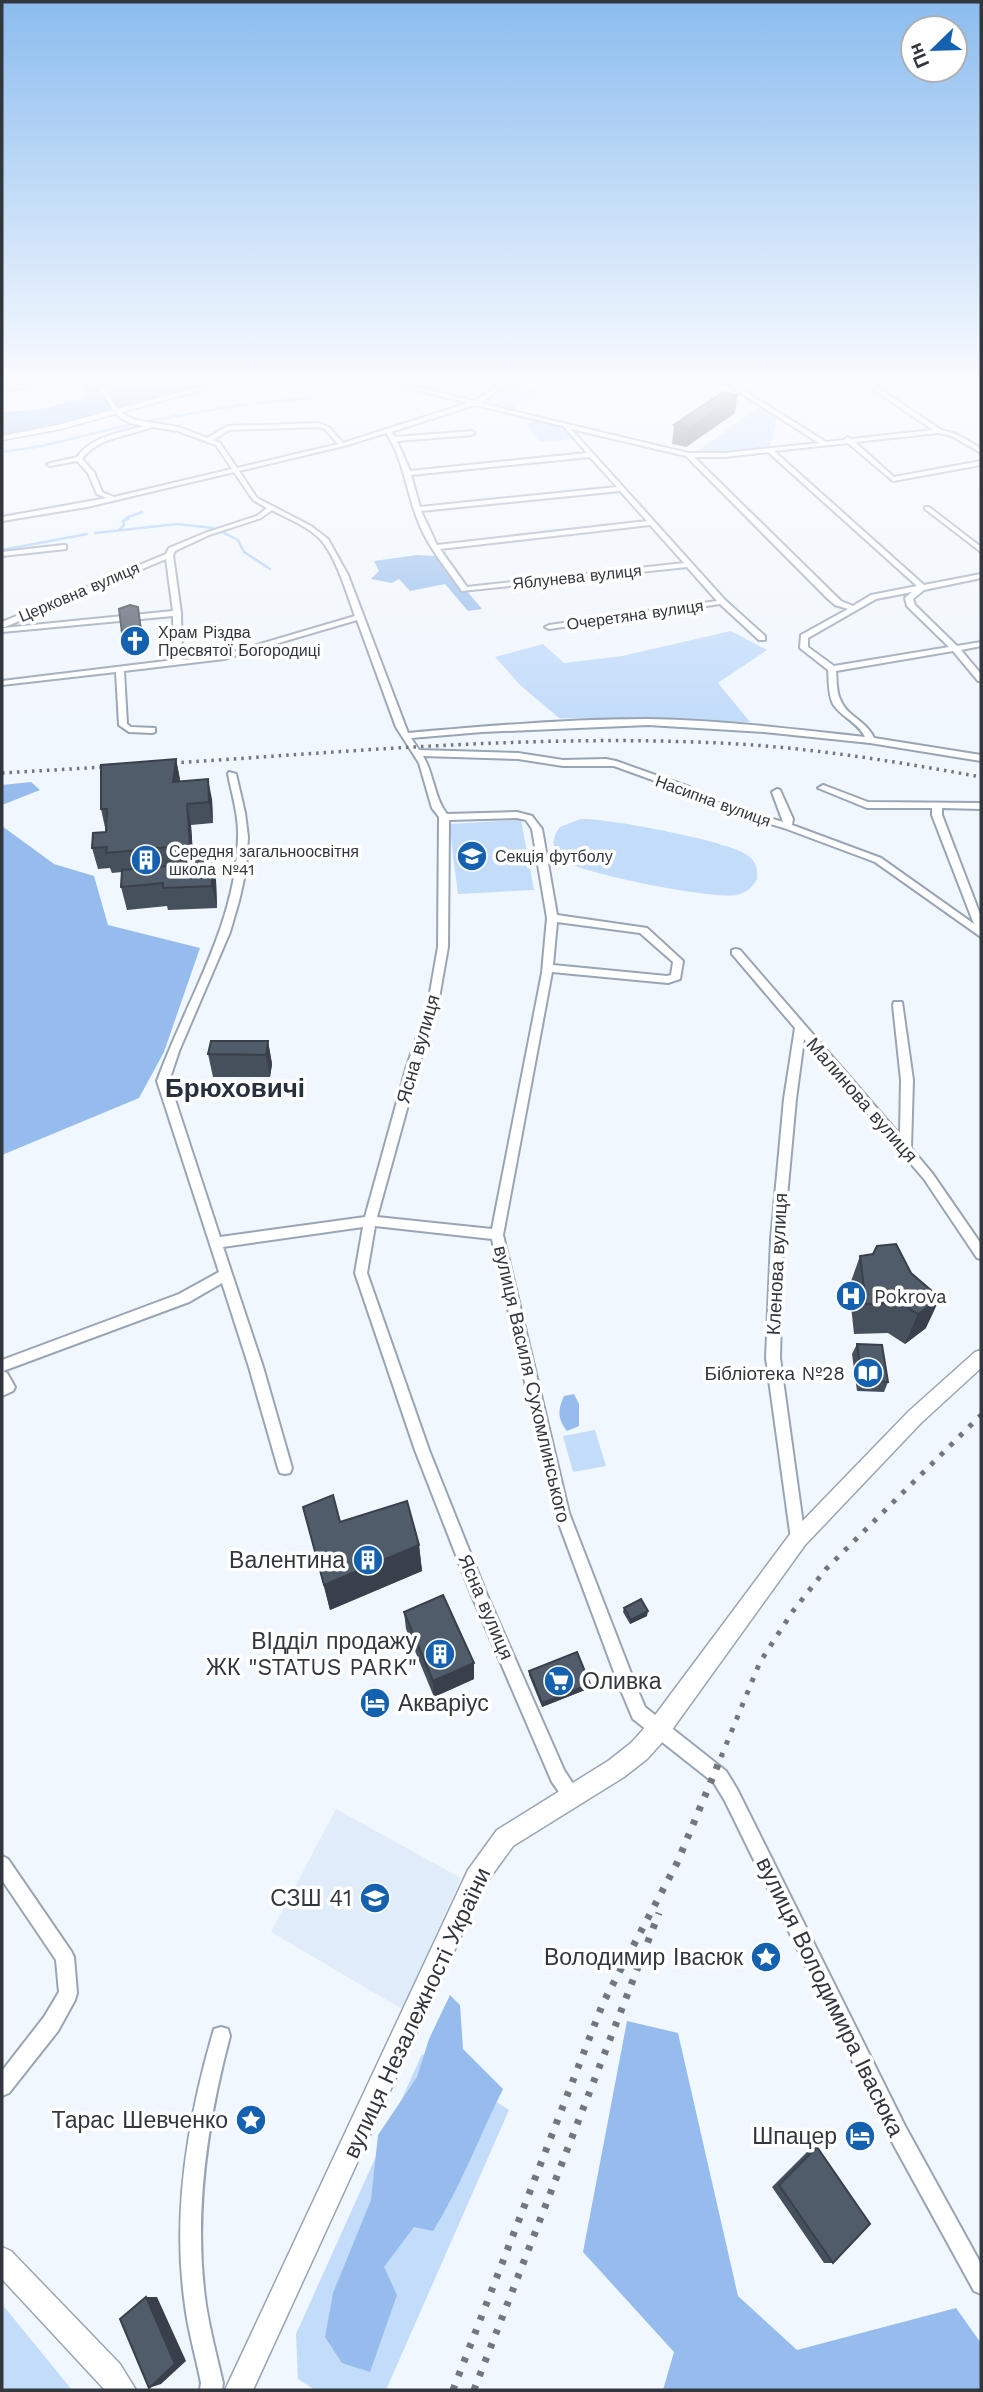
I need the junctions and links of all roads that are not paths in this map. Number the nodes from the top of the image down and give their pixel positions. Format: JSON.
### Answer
{"nodes":[{"id":1,"x":108,"y":497,"type":"edge"},
{"id":2,"x":118,"y":497,"type":"edge"},
{"id":3,"x":256,"y":497,"type":"edge"},
{"id":4,"x":414,"y":497,"type":"edge"},
{"id":5,"x":542,"y":497,"type":"edge"},
{"id":6,"x":627,"y":497,"type":"edge"},
{"id":7,"x":730,"y":497,"type":"edge"},
{"id":8,"x":821,"y":497,"type":"edge"},
{"id":9,"x":112,"y":498,"type":"junction"},
{"id":10,"x":271,"y":508,"type":"junction"},
{"id":11,"x":928,"y":508,"type":"dead end"},
{"id":12,"x":416,"y":509,"type":"junction"},
{"id":13,"x":2,"y":519,"type":"edge"},
{"id":14,"x":650,"y":523,"type":"junction"},
{"id":15,"x":981,"y":537,"type":"edge"},
{"id":16,"x":967,"y":540,"type":"junction"},
{"id":17,"x":435,"y":547,"type":"junction"},
{"id":18,"x":63,"y":548,"type":"dead end"},
{"id":19,"x":981,"y":550,"type":"edge"},
{"id":20,"x":2,"y":554,"type":"edge"},
{"id":21,"x":169,"y":555,"type":"junction"},
{"id":22,"x":688,"y":565,"type":"junction"},
{"id":23,"x":981,"y":576,"type":"edge"},
{"id":24,"x":922,"y":587,"type":"junction"},
{"id":25,"x":722,"y":602,"type":"junction"},
{"id":26,"x":853,"y":608,"type":"junction"},
{"id":27,"x":177,"y":613,"type":"junction"},
{"id":28,"x":359,"y":617,"type":"junction"},
{"id":29,"x":2,"y":627,"type":"edge"},
{"id":30,"x":549,"y":627,"type":"dead end"},
{"id":31,"x":762,"y":638,"type":"dead end"},
{"id":32,"x":981,"y":644,"type":"edge"},
{"id":33,"x":955,"y":648,"type":"junction"},
{"id":34,"x":178,"y":663,"type":"junction"},
{"id":35,"x":832,"y":669,"type":"junction"},
{"id":36,"x":120,"y":670,"type":"junction"},
{"id":37,"x":981,"y":679,"type":"edge"},
{"id":38,"x":2,"y":683,"type":"edge"},
{"id":39,"x":152,"y":730,"type":"dead end"},
{"id":40,"x":407,"y":736,"type":"junction"},
{"id":41,"x":870,"y":740,"type":"junction"},
{"id":42,"x":418,"y":753,"type":"junction"},
{"id":43,"x":981,"y":758,"type":"edge"},
{"id":44,"x":232,"y":774,"type":"dead end"},
{"id":45,"x":824,"y":789,"type":"dead end"},
{"id":46,"x":777,"y":792,"type":"dead end"},
{"id":47,"x":981,"y":806,"type":"edge"},
{"id":48,"x":937,"y":807,"type":"junction"},
{"id":49,"x":444,"y":817,"type":"junction"},
{"id":50,"x":787,"y":826,"type":"junction"},
{"id":51,"x":552,"y":918,"type":"junction"},
{"id":52,"x":981,"y":931,"type":"edge"},
{"id":53,"x":736,"y":952,"type":"dead end"},
{"id":54,"x":547,"y":968,"type":"junction"},
{"id":55,"x":898,"y":1005,"type":"dead end"},
{"id":56,"x":800,"y":1029,"type":"junction"},
{"id":57,"x":905,"y":1149,"type":"junction"},
{"id":58,"x":370,"y":1221,"type":"junction"},
{"id":59,"x":497,"y":1235,"type":"junction"},
{"id":60,"x":215,"y":1242,"type":"junction"},
{"id":61,"x":981,"y":1254,"type":"edge"},
{"id":62,"x":225,"y":1275,"type":"junction"},
{"id":63,"x":981,"y":1357,"type":"edge"},
{"id":64,"x":2,"y":1366,"type":"edge"},
{"id":65,"x":2,"y":1377,"type":"edge"},
{"id":66,"x":2,"y":1390,"type":"edge"},
{"id":67,"x":285,"y":1468,"type":"dead end"},
{"id":68,"x":798,"y":1539,"type":"junction"},
{"id":69,"x":658,"y":1730,"type":"junction"},
{"id":70,"x":572,"y":1796,"type":"junction"},
{"id":71,"x":2,"y":1865,"type":"edge"},
{"id":72,"x":221,"y":2036,"type":"dead end"},
{"id":73,"x":2,"y":2086,"type":"edge"},
{"id":74,"x":2,"y":2260,"type":"edge"},
{"id":75,"x":981,"y":2284,"type":"edge"},
{"id":76,"x":122,"y":2390,"type":"edge"},
{"id":77,"x":211,"y":2390,"type":"edge"},
{"id":78,"x":239,"y":2390,"type":"edge"}],
"edges":[{"from":1,"to":9,"type":"street"},
{"from":2,"to":9,"type":"street"},
{"from":3,"to":10,"type":"street","name":"Ясна вулиця"},
{"from":4,"to":12,"type":"street"},
{"from":5,"to":12,"type":"street"},
{"from":6,"to":14,"type":"street"},
{"from":7,"to":26,"type":"street"},
{"from":8,"to":24,"type":"street"},
{"from":9,"to":13,"type":"street"},
{"from":10,"to":21,"type":"street","name":"Церковна вулиця"},
{"from":10,"to":28,"type":"street","name":"Ясна вулиця"},
{"from":11,"to":16,"type":"street"},
{"from":12,"to":17,"type":"street"},
{"from":14,"to":17,"type":"street"},
{"from":14,"to":22,"type":"street"},
{"from":15,"to":16,"type":"street"},
{"from":16,"to":19,"type":"street"},
{"from":17,"to":22,"type":"street","name":"Яблунева вулиця"},
{"from":18,"to":20,"type":"street"},
{"from":21,"to":27,"type":"street"},
{"from":21,"to":29,"type":"street","name":"Церковна вулиця"},
{"from":22,"to":25,"type":"street"},
{"from":23,"to":24,"type":"street"},
{"from":24,"to":26,"type":"street"},
{"from":24,"to":33,"type":"street"},
{"from":25,"to":30,"type":"street","name":"Очеретяна вулиця"},
{"from":25,"to":31,"type":"street"},
{"from":26,"to":35,"type":"street"},
{"from":27,"to":29,"type":"street"},
{"from":27,"to":34,"type":"street"},
{"from":28,"to":34,"type":"street"},
{"from":28,"to":40,"type":"street","name":"Ясна вулиця"},
{"from":32,"to":33,"type":"street"},
{"from":33,"to":35,"type":"street"},
{"from":33,"to":37,"type":"street"},
{"from":34,"to":36,"type":"street"},
{"from":35,"to":41,"type":"street"},
{"from":36,"to":38,"type":"street"},
{"from":36,"to":39,"type":"street"},
{"from":40,"to":41,"type":"street"},
{"from":40,"to":42,"type":"street","name":"Ясна вулиця"},
{"from":41,"to":43,"type":"street"},
{"from":42,"to":49,"type":"street","name":"Ясна вулиця"},
{"from":42,"to":50,"type":"street","name":"Насипна вулиця"},
{"from":44,"to":60,"type":"street"},
{"from":45,"to":48,"type":"street"},
{"from":46,"to":50,"type":"street"},
{"from":47,"to":48,"type":"street"},
{"from":48,"to":52,"type":"street"},
{"from":49,"to":51,"type":"street","name":"вулиця Василя Сухомлинського"},
{"from":49,"to":58,"type":"street","name":"Ясна вулиця"},
{"from":50,"to":52,"type":"street","name":"Насипна вулиця"},
{"from":51,"to":54,"type":"street","name":"вулиця Василя Сухомлинського"},
{"from":51,"to":54,"type":"street"},
{"from":53,"to":56,"type":"street","name":"Малинова вулиця"},
{"from":54,"to":59,"type":"street","name":"вулиця Василя Сухомлинського"},
{"from":55,"to":57,"type":"street"},
{"from":56,"to":57,"type":"street","name":"Малинова вулиця"},
{"from":56,"to":68,"type":"street","name":"Кленова вулиця"},
{"from":57,"to":61,"type":"street","name":"Малинова вулиця"},
{"from":58,"to":59,"type":"street"},
{"from":58,"to":60,"type":"street"},
{"from":58,"to":70,"type":"street","name":"Ясна вулиця"},
{"from":59,"to":69,"type":"street","name":"вулиця Василя Сухомлинського"},
{"from":60,"to":62,"type":"street"},
{"from":62,"to":64,"type":"street"},
{"from":62,"to":67,"type":"street"},
{"from":63,"to":68,"type":"main road","name":"вулиця Незалежності України"},
{"from":65,"to":66,"type":"street"},
{"from":68,"to":69,"type":"main road","name":"вулиця Незалежності України"},
{"from":69,"to":70,"type":"main road","name":"вулиця Незалежності України"},
{"from":69,"to":75,"type":"street","name":"вулиця Володимира Івасюка"},
{"from":70,"to":78,"type":"main road","name":"вулиця Незалежності України"},
{"from":71,"to":73,"type":"street"},
{"from":72,"to":77,"type":"street"},
{"from":74,"to":76,"type":"main road"}]}
